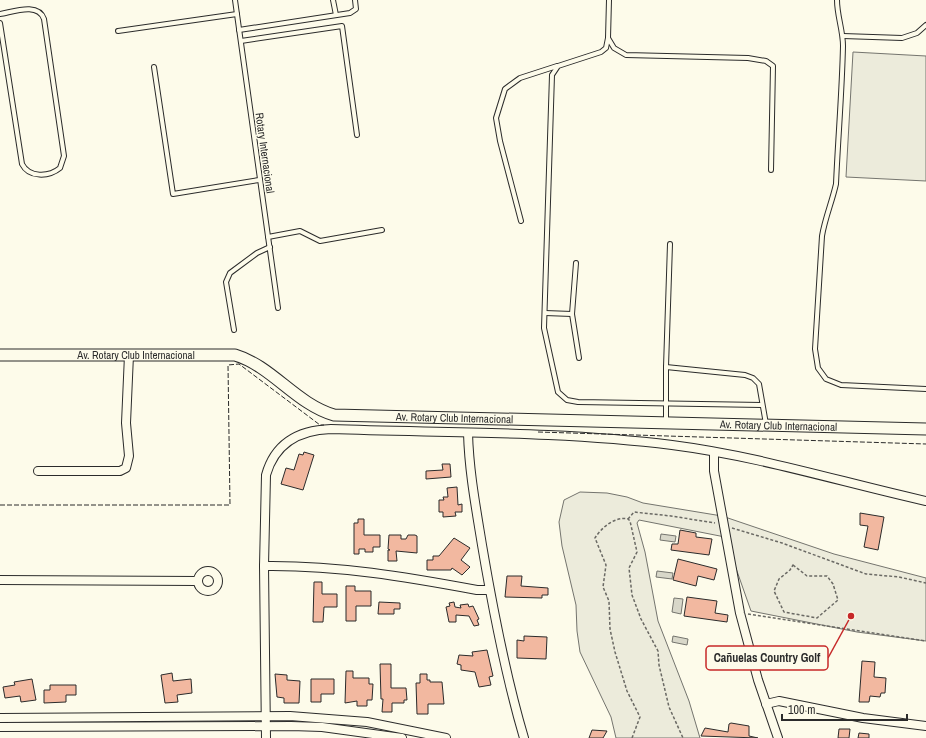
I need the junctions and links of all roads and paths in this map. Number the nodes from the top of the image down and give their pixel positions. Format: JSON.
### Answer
{"nodes":[{"id":1,"x":235,"y":0,"type":"edge"},
{"id":2,"x":333,"y":0,"type":"edge"},
{"id":3,"x":355,"y":0,"type":"edge"},
{"id":4,"x":609,"y":0,"type":"edge"},
{"id":5,"x":837,"y":0,"type":"edge"},
{"id":6,"x":0,"y":14,"type":"edge"},
{"id":7,"x":237,"y":14,"type":"junction"},
{"id":8,"x":336,"y":15,"type":"junction"},
{"id":9,"x":0,"y":23,"type":"edge"},
{"id":10,"x":926,"y":25,"type":"edge"},
{"id":11,"x":239,"y":30,"type":"junction"},
{"id":12,"x":118,"y":31,"type":"dead end"},
{"id":13,"x":843,"y":36,"type":"junction"},
{"id":14,"x":608,"y":38,"type":"junction"},
{"id":15,"x":241,"y":41,"type":"junction"},
{"id":16,"x":558,"y":66,"type":"junction"},
{"id":17,"x":154,"y":67,"type":"dead end"},
{"id":18,"x":357,"y":135,"type":"dead end"},
{"id":19,"x":771,"y":170,"type":"dead end"},
{"id":20,"x":259,"y":180,"type":"junction"},
{"id":21,"x":521,"y":221,"type":"dead end"},
{"id":22,"x":382,"y":230,"type":"dead end"},
{"id":23,"x":268,"y":237,"type":"junction"},
{"id":24,"x":670,"y":244,"type":"dead end"},
{"id":25,"x":270,"y":247,"type":"junction"},
{"id":26,"x":576,"y":263,"type":"dead end"},
{"id":27,"x":278,"y":308,"type":"dead end"},
{"id":28,"x":545,"y":313,"type":"junction"},
{"id":29,"x":572,"y":314,"type":"junction"},
{"id":30,"x":234,"y":330,"type":"dead end"},
{"id":31,"x":0,"y":355,"type":"edge"},
{"id":32,"x":129,"y":356,"type":"junction"},
{"id":33,"x":579,"y":358,"type":"dead end"},
{"id":34,"x":666,"y":367,"type":"junction"},
{"id":35,"x":926,"y":389,"type":"edge"},
{"id":36,"x":665,"y":403,"type":"junction"},
{"id":37,"x":762,"y":405,"type":"junction"},
{"id":38,"x":666,"y":422,"type":"junction"},
{"id":39,"x":766,"y":425,"type":"junction"},
{"id":40,"x":926,"y":429,"type":"edge"},
{"id":41,"x":468,"y":433,"type":"junction"},
{"id":42,"x":714,"y":453,"type":"junction"},
{"id":43,"x":38,"y":471,"type":"dead end"},
{"id":44,"x":926,"y":501,"type":"edge"},
{"id":45,"x":628,"y":519,"type":"junction"},
{"id":46,"x":723,"y":526,"type":"junction"},
{"id":47,"x":793,"y":565,"type":"joint"},
{"id":48,"x":264,"y":566,"type":"junction"},
{"id":49,"x":0,"y":580,"type":"edge"},
{"id":50,"x":198,"y":581,"type":"dead end"},
{"id":51,"x":926,"y":583,"type":"edge"},
{"id":52,"x":489,"y":590,"type":"junction"},
{"id":53,"x":740,"y":613,"type":"junction"},
{"id":54,"x":926,"y":641,"type":"edge"},
{"id":55,"x":766,"y":704,"type":"junction"},
{"id":56,"x":266,"y":716,"type":"junction"},
{"id":57,"x":0,"y":718,"type":"edge"},
{"id":58,"x":266,"y":726,"type":"junction"},
{"id":59,"x":926,"y":726,"type":"edge"},
{"id":60,"x":0,"y":727,"type":"edge"},
{"id":61,"x":266,"y":738,"type":"edge"},
{"id":62,"x":402,"y":738,"type":"edge"},
{"id":63,"x":446,"y":738,"type":"edge"},
{"id":64,"x":524,"y":738,"type":"edge"},
{"id":65,"x":632,"y":738,"type":"edge"},
{"id":66,"x":683,"y":738,"type":"edge"},
{"id":67,"x":778,"y":738,"type":"edge"}],
"edges":[{"from":1,"to":7,"type":"lane","name":"Rotary Internacional"},
{"from":2,"to":8,"type":"lane"},
{"from":3,"to":8,"type":"lane"},
{"from":4,"to":14,"type":"lane"},
{"from":5,"to":13,"type":"lane"},
{"from":6,"to":9,"type":"lane"},
{"from":7,"to":11,"type":"lane","name":"Rotary Internacional"},
{"from":7,"to":12,"type":"lane"},
{"from":8,"to":11,"type":"lane"},
{"from":10,"to":13,"type":"lane"},
{"from":11,"to":15,"type":"lane","name":"Rotary Internacional"},
{"from":13,"to":35,"type":"lane"},
{"from":14,"to":16,"type":"lane"},
{"from":14,"to":19,"type":"lane"},
{"from":15,"to":18,"type":"lane"},
{"from":15,"to":20,"type":"lane","name":"Rotary Internacional"},
{"from":16,"to":21,"type":"lane"},
{"from":16,"to":28,"type":"lane"},
{"from":17,"to":20,"type":"lane"},
{"from":20,"to":23,"type":"lane","name":"Rotary Internacional"},
{"from":22,"to":23,"type":"lane"},
{"from":23,"to":25,"type":"lane","name":"Rotary Internacional"},
{"from":24,"to":34,"type":"lane"},
{"from":25,"to":27,"type":"lane","name":"Rotary Internacional"},
{"from":25,"to":30,"type":"lane"},
{"from":26,"to":29,"type":"lane"},
{"from":28,"to":29,"type":"lane"},
{"from":28,"to":36,"type":"lane"},
{"from":29,"to":33,"type":"lane"},
{"from":31,"to":32,"type":"main road","name":"Av. Rotary Club Internacional"},
{"from":32,"to":38,"type":"main road","name":"Av. Rotary Club Internacional"},
{"from":32,"to":43,"type":"street"},
{"from":34,"to":36,"type":"lane"},
{"from":34,"to":37,"type":"lane"},
{"from":36,"to":37,"type":"lane"},
{"from":36,"to":38,"type":"lane"},
{"from":37,"to":39,"type":"lane"},
{"from":38,"to":39,"type":"main road","name":"Av. Rotary Club Internacional"},
{"from":39,"to":40,"type":"main road","name":"Av. Rotary Club Internacional"},
{"from":41,"to":42,"type":"street"},
{"from":41,"to":48,"type":"street"},
{"from":41,"to":52,"type":"street"},
{"from":42,"to":44,"type":"street"},
{"from":42,"to":46,"type":"street"},
{"from":45,"to":46,"type":"path"},
{"from":45,"to":65,"type":"path"},
{"from":45,"to":66,"type":"path"},
{"from":46,"to":51,"type":"path"},
{"from":46,"to":53,"type":"street"},
{"from":47,"to":47,"type":"path"},
{"from":48,"to":52,"type":"street"},
{"from":48,"to":56,"type":"street"},
{"from":49,"to":50,"type":"street"},
{"from":52,"to":64,"type":"street"},
{"from":53,"to":54,"type":"path"},
{"from":53,"to":55,"type":"street"},
{"from":55,"to":59,"type":"street"},
{"from":55,"to":67,"type":"street"},
{"from":56,"to":57,"type":"street"},
{"from":56,"to":58,"type":"street"},
{"from":56,"to":63,"type":"street"},
{"from":58,"to":60,"type":"street"},
{"from":58,"to":61,"type":"street"},
{"from":58,"to":62,"type":"street"}]}
